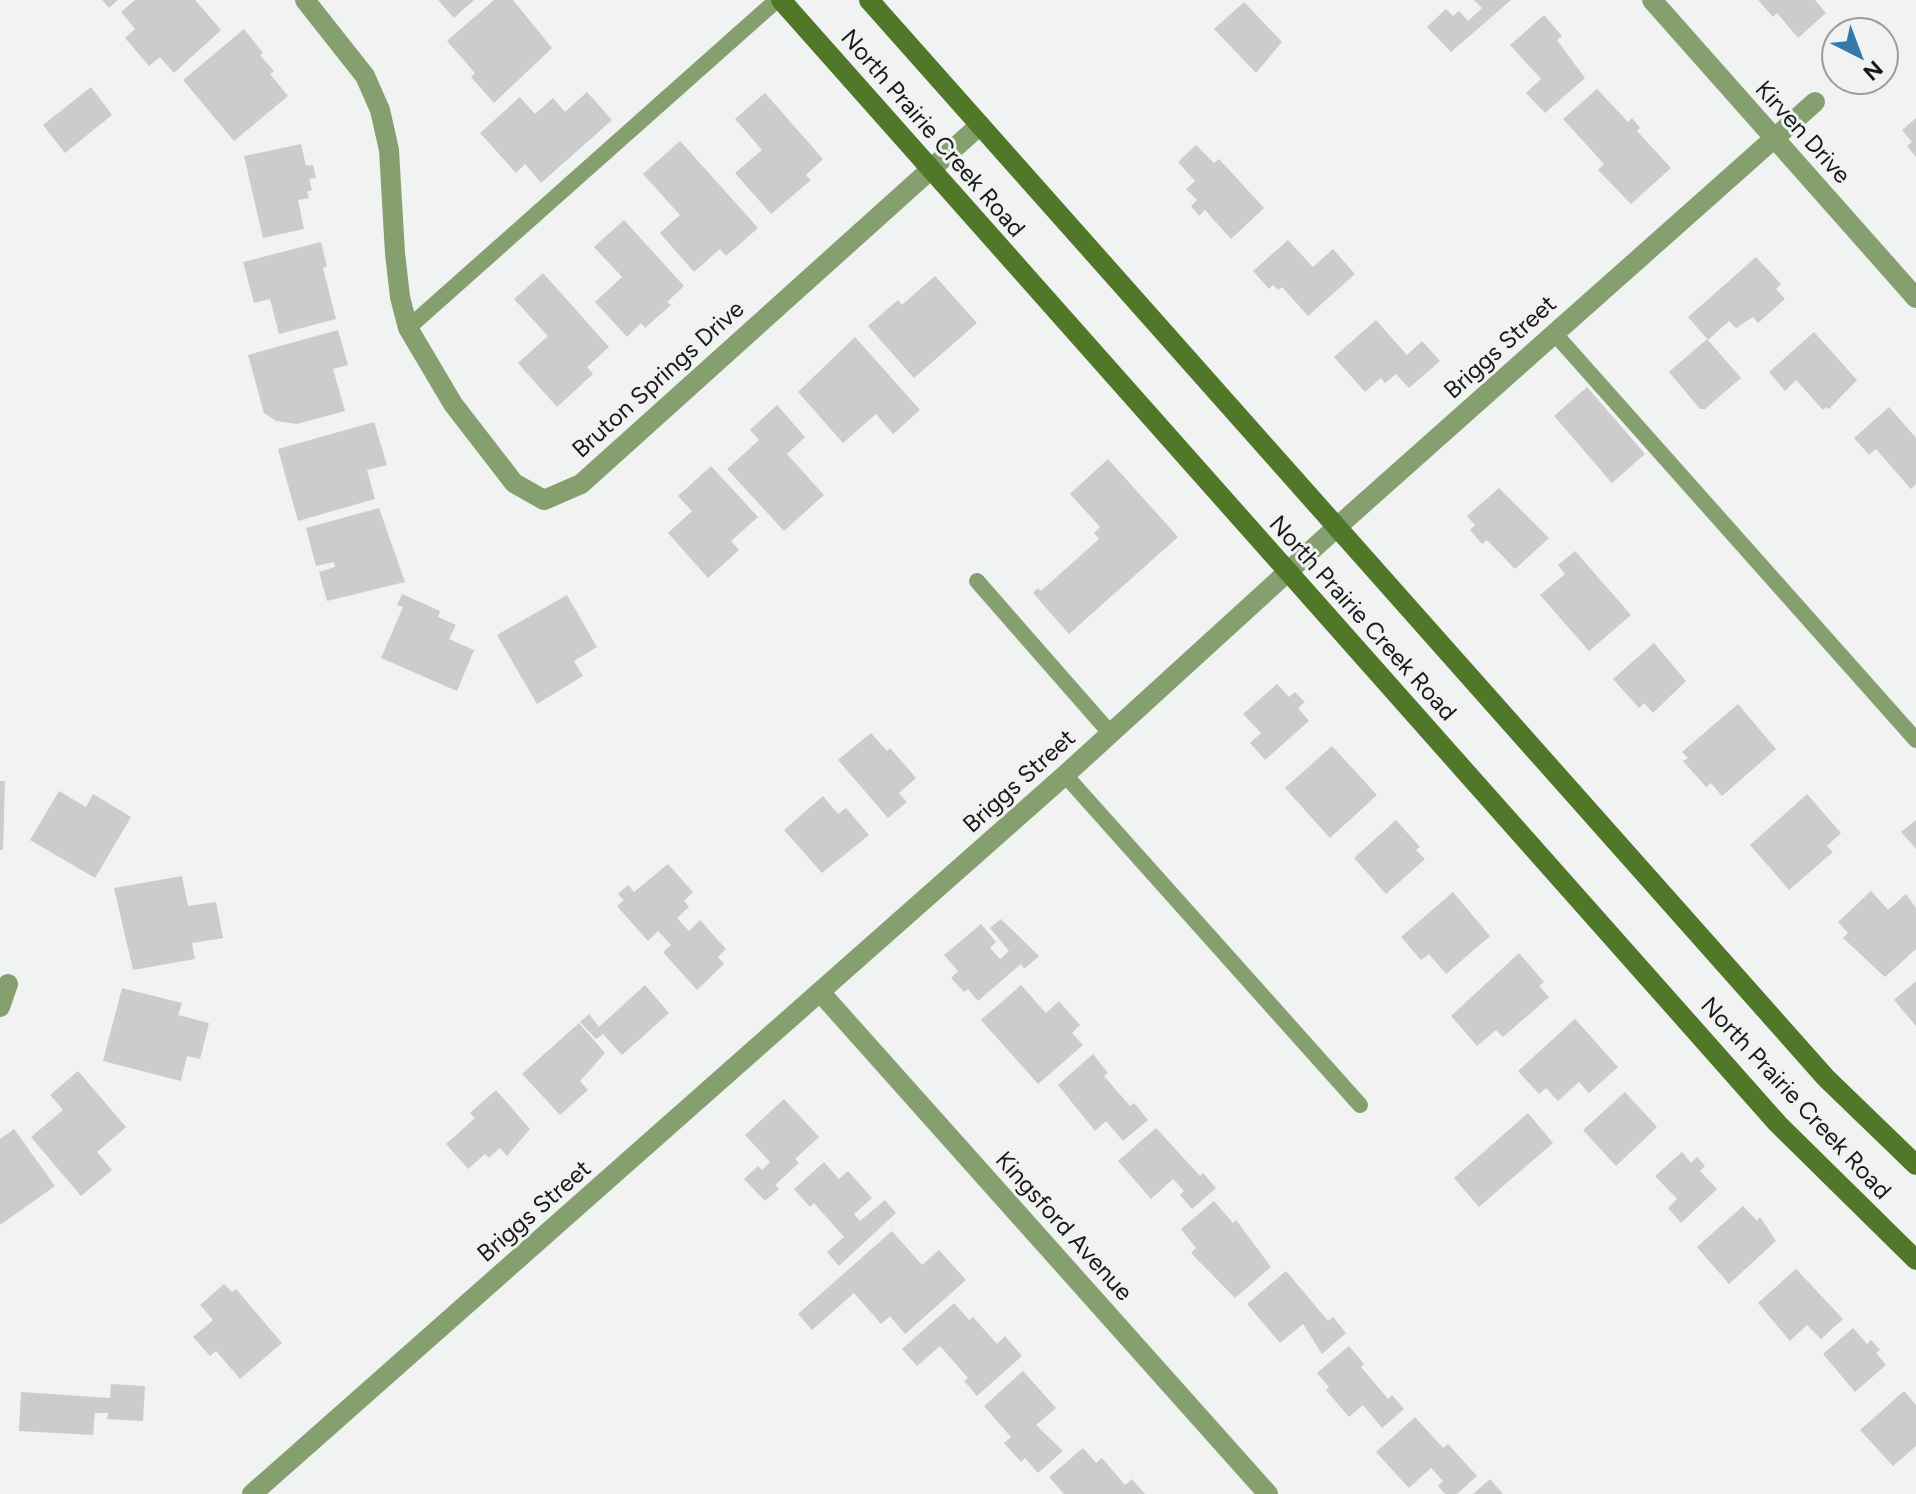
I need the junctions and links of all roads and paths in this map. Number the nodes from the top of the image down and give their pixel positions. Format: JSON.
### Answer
{"nodes":[{"id":1,"x":305,"y":0,"type":"edge"},
{"id":2,"x":779,"y":0,"type":"edge"},
{"id":3,"x":869,"y":0,"type":"edge"},
{"id":4,"x":1652,"y":0,"type":"edge"},
{"id":5,"x":1815,"y":102,"type":"dead end"},
{"id":6,"x":980,"y":125,"type":"junction"},
{"id":7,"x":1775,"y":138,"type":"junction"},
{"id":8,"x":930,"y":171,"type":"junction"},
{"id":9,"x":1916,"y":298,"type":"edge"},
{"id":10,"x":408,"y":328,"type":"junction"},
{"id":11,"x":1555,"y":334,"type":"junction"},
{"id":12,"x":1337,"y":527,"type":"junction"},
{"id":13,"x":1287,"y":572,"type":"junction"},
{"id":14,"x":977,"y":581,"type":"dead end"},
{"id":15,"x":1111,"y":734,"type":"junction"},
{"id":16,"x":1916,"y":740,"type":"edge"},
{"id":17,"x":1065,"y":775,"type":"junction"},
{"id":18,"x":8,"y":984,"type":"dead end"},
{"id":19,"x":820,"y":992,"type":"junction"},
{"id":20,"x":0,"y":1007,"type":"edge"},
{"id":21,"x":1360,"y":1105,"type":"dead end"},
{"id":22,"x":1916,"y":1165,"type":"edge"},
{"id":23,"x":1916,"y":1260,"type":"edge"},
{"id":24,"x":252,"y":1494,"type":"edge"},
{"id":25,"x":1268,"y":1494,"type":"edge"}],
"edges":[{"from":1,"to":10,"type":"street","name":"Bruton Springs Drive"},
{"from":2,"to":8,"type":"main road","name":"North Prairie Creek Road"},
{"from":2,"to":10,"type":"lane"},
{"from":3,"to":6,"type":"main road","name":"North Prairie Creek Road"},
{"from":4,"to":7,"type":"street","name":"Kirven Drive"},
{"from":5,"to":7,"type":"street","name":"Briggs Street"},
{"from":6,"to":8,"type":"street","name":"Bruton Springs Drive"},
{"from":6,"to":12,"type":"main road","name":"North Prairie Creek Road"},
{"from":7,"to":9,"type":"street","name":"Kirven Drive"},
{"from":7,"to":11,"type":"street","name":"Briggs Street"},
{"from":8,"to":10,"type":"street","name":"Bruton Springs Drive"},
{"from":8,"to":13,"type":"main road","name":"North Prairie Creek Road"},
{"from":11,"to":12,"type":"street","name":"Briggs Street"},
{"from":11,"to":16,"type":"lane"},
{"from":12,"to":13,"type":"street","name":"Briggs Street"},
{"from":12,"to":22,"type":"main road","name":"North Prairie Creek Road"},
{"from":13,"to":15,"type":"street","name":"Briggs Street"},
{"from":13,"to":23,"type":"main road","name":"North Prairie Creek Road"},
{"from":14,"to":15,"type":"lane"},
{"from":15,"to":17,"type":"street","name":"Briggs Street"},
{"from":17,"to":19,"type":"street","name":"Briggs Street"},
{"from":17,"to":21,"type":"lane"},
{"from":18,"to":20,"type":"street"},
{"from":19,"to":24,"type":"street","name":"Briggs Street"},
{"from":19,"to":25,"type":"street","name":"Kingsford Avenue"}]}
